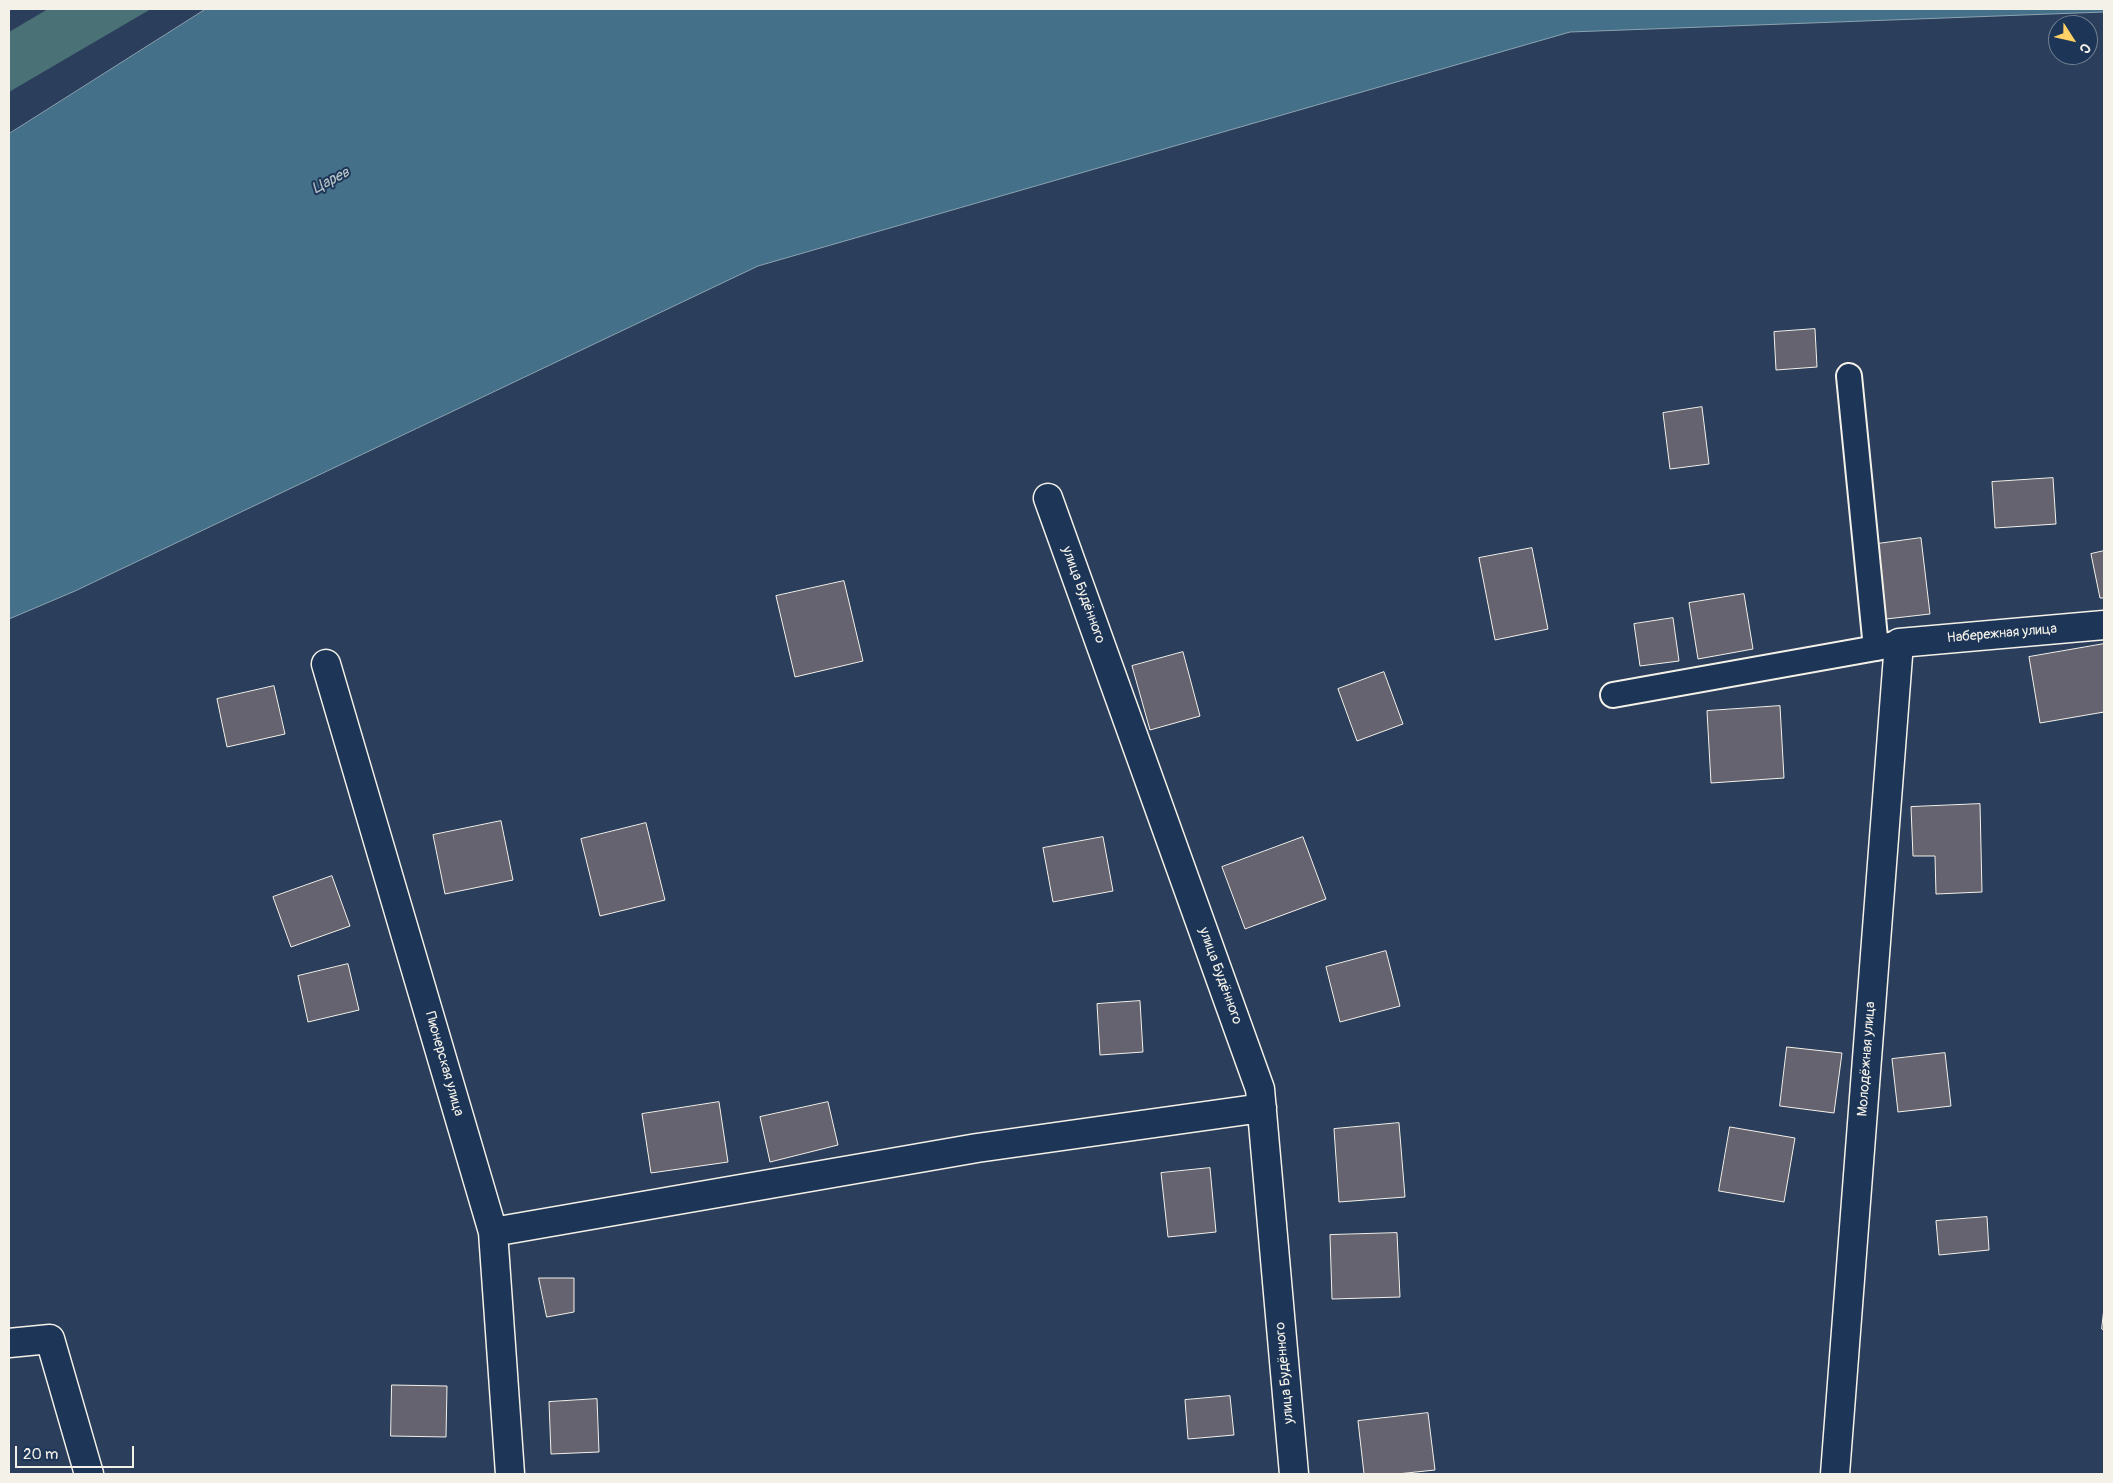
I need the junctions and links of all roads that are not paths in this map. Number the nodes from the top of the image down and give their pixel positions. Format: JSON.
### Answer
{"nodes":[{"id":1,"x":1849,"y":376,"type":"dead end"},
{"id":2,"x":1048,"y":498,"type":"dead end"},
{"id":3,"x":2104,"y":625,"type":"edge"},
{"id":4,"x":1888,"y":646,"type":"junction"},
{"id":5,"x":326,"y":664,"type":"dead end"},
{"id":6,"x":1613,"y":696,"type":"dead end"},
{"id":7,"x":1262,"y":1108,"type":"junction"},
{"id":8,"x":493,"y":1232,"type":"junction"},
{"id":9,"x":9,"y":1343,"type":"edge"},
{"id":10,"x":89,"y":1474,"type":"edge"},
{"id":11,"x":510,"y":1474,"type":"edge"},
{"id":12,"x":1294,"y":1474,"type":"edge"},
{"id":13,"x":1835,"y":1474,"type":"edge"}],
"edges":[{"from":1,"to":4,"type":"lane"},
{"from":2,"to":7,"type":"street","name":"улица Будённого"},
{"from":3,"to":4,"type":"street","name":"Набережная улица"},
{"from":4,"to":6,"type":"lane"},
{"from":4,"to":13,"type":"street","name":"Молодёжная улица"},
{"from":5,"to":8,"type":"street","name":"Пионерская улица"},
{"from":7,"to":8,"type":"street"},
{"from":7,"to":12,"type":"street","name":"улица Будённого"},
{"from":8,"to":11,"type":"street","name":"Пионерская улица"},
{"from":9,"to":10,"type":"street"}]}
